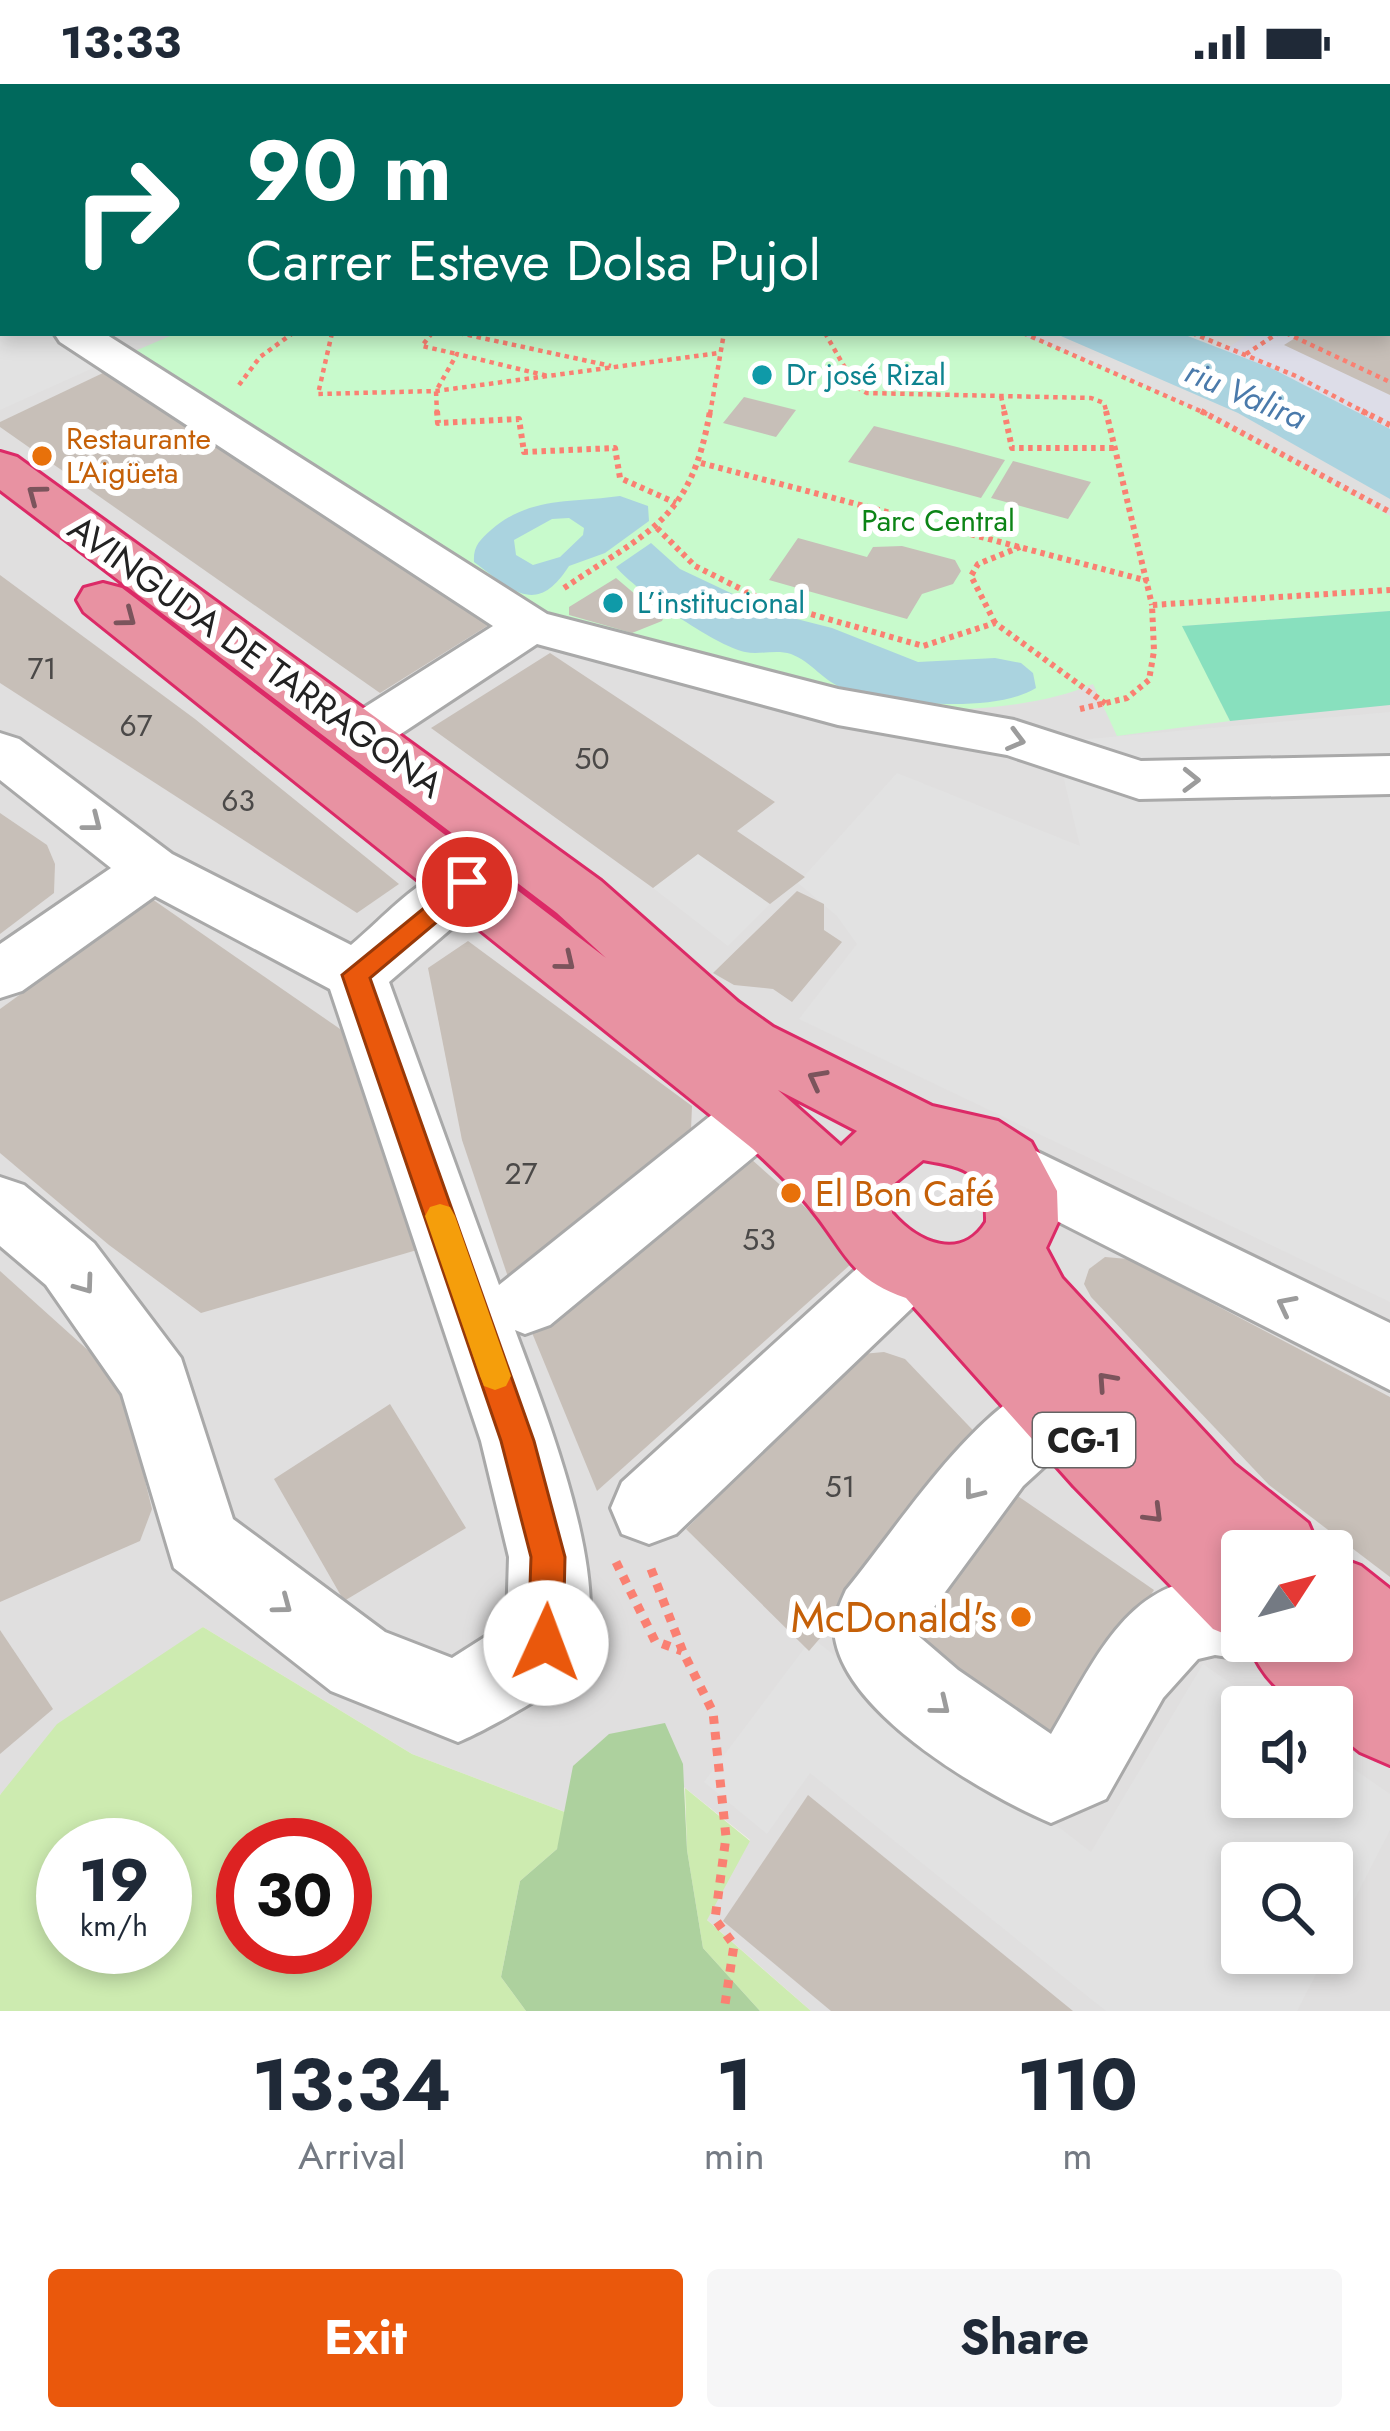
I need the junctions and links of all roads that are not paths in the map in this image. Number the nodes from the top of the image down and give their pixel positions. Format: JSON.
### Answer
{"nodes":[{"id":1,"x":80,"y":336,"type":"edge"},
{"id":2,"x":0,"y":467,"type":"edge"},
{"id":3,"x":0,"y":522,"type":"edge"},
{"id":4,"x":524,"y":622,"type":"junction"},
{"id":5,"x":362,"y":734,"type":"junction"},
{"id":6,"x":0,"y":752,"type":"edge"},
{"id":7,"x":1390,"y":775,"type":"edge"},
{"id":8,"x":152,"y":869,"type":"junction"},
{"id":9,"x":467,"y":882,"type":"junction"},
{"id":10,"x":0,"y":975,"type":"edge"},
{"id":11,"x":356,"y":975,"type":"junction"},
{"id":12,"x":757,"y":1116,"type":"junction"},
{"id":13,"x":921,"y":1132,"type":"junction"},
{"id":14,"x":1009,"y":1166,"type":"junction"},
{"id":15,"x":0,"y":1204,"type":"edge"},
{"id":16,"x":857,"y":1214,"type":"junction"},
{"id":17,"x":1010,"y":1252,"type":"junction"},
{"id":18,"x":922,"y":1272,"type":"junction"},
{"id":19,"x":525,"y":1303,"type":"dead end"},
{"id":20,"x":1390,"y":1358,"type":"edge"},
{"id":21,"x":1056,"y":1408,"type":"junction"},
{"id":22,"x":649,"y":1508,"type":"road end"},
{"id":23,"x":1253,"y":1530,"type":"edge"},
{"id":24,"x":1221,"y":1579,"type":"edge"},
{"id":25,"x":1353,"y":1612,"type":"edge"},
{"id":26,"x":1221,"y":1615,"type":"edge"},
{"id":27,"x":1390,"y":1642,"type":"edge"},
{"id":28,"x":1315,"y":1662,"type":"edge"},
{"id":29,"x":1390,"y":1723,"type":"edge"}],
"edges":[{"from":1,"to":4,"type":"street"},
{"from":5,"to":2,"type":"highway","name":"AVINGUDA DE TARRAGONA","one_way":true},
{"from":3,"to":9,"type":"highway","name":"AVINGUDA DE TARRAGONA","number":"CG-1","one_way":true},
{"from":4,"to":5,"type":"street"},
{"from":4,"to":7,"type":"street","one_way":true},
{"from":13,"to":5,"type":"highway","name":"AVINGUDA DE TARRAGONA","one_way":true},
{"from":6,"to":8,"type":"street","one_way":true},
{"from":8,"to":10,"type":"street"},
{"from":8,"to":11,"type":"street"},
{"from":9,"to":11,"type":"street"},
{"from":9,"to":12,"type":"highway","name":"AVINGUDA DE TARRAGONA","number":"CG-1","one_way":true},
{"from":15,"to":11,"type":"street","one_way":true},
{"from":12,"to":16,"type":"highway","name":"AVINGUDA DE TARRAGONA","number":"CG-1"},
{"from":12,"to":19,"type":"street"},
{"from":13,"to":14,"type":"highway"},
{"from":13,"to":16,"type":"highway"},
{"from":14,"to":17,"type":"highway"},
{"from":20,"to":14,"type":"street","one_way":true},
{"from":16,"to":18,"type":"highway","number":"CG-1"},
{"from":17,"to":18,"type":"highway"},
{"from":23,"to":17,"type":"highway","number":"CG-1","one_way":true},
{"from":18,"to":21,"type":"highway","number":"CG-1"},
{"from":18,"to":22,"type":"street"},
{"from":21,"to":24,"type":"highway","number":"CG-1","one_way":true},
{"from":21,"to":26,"type":"street","one_way":true},
{"from":25,"to":27,"type":"highway"},
{"from":28,"to":29,"type":"highway"}]}
